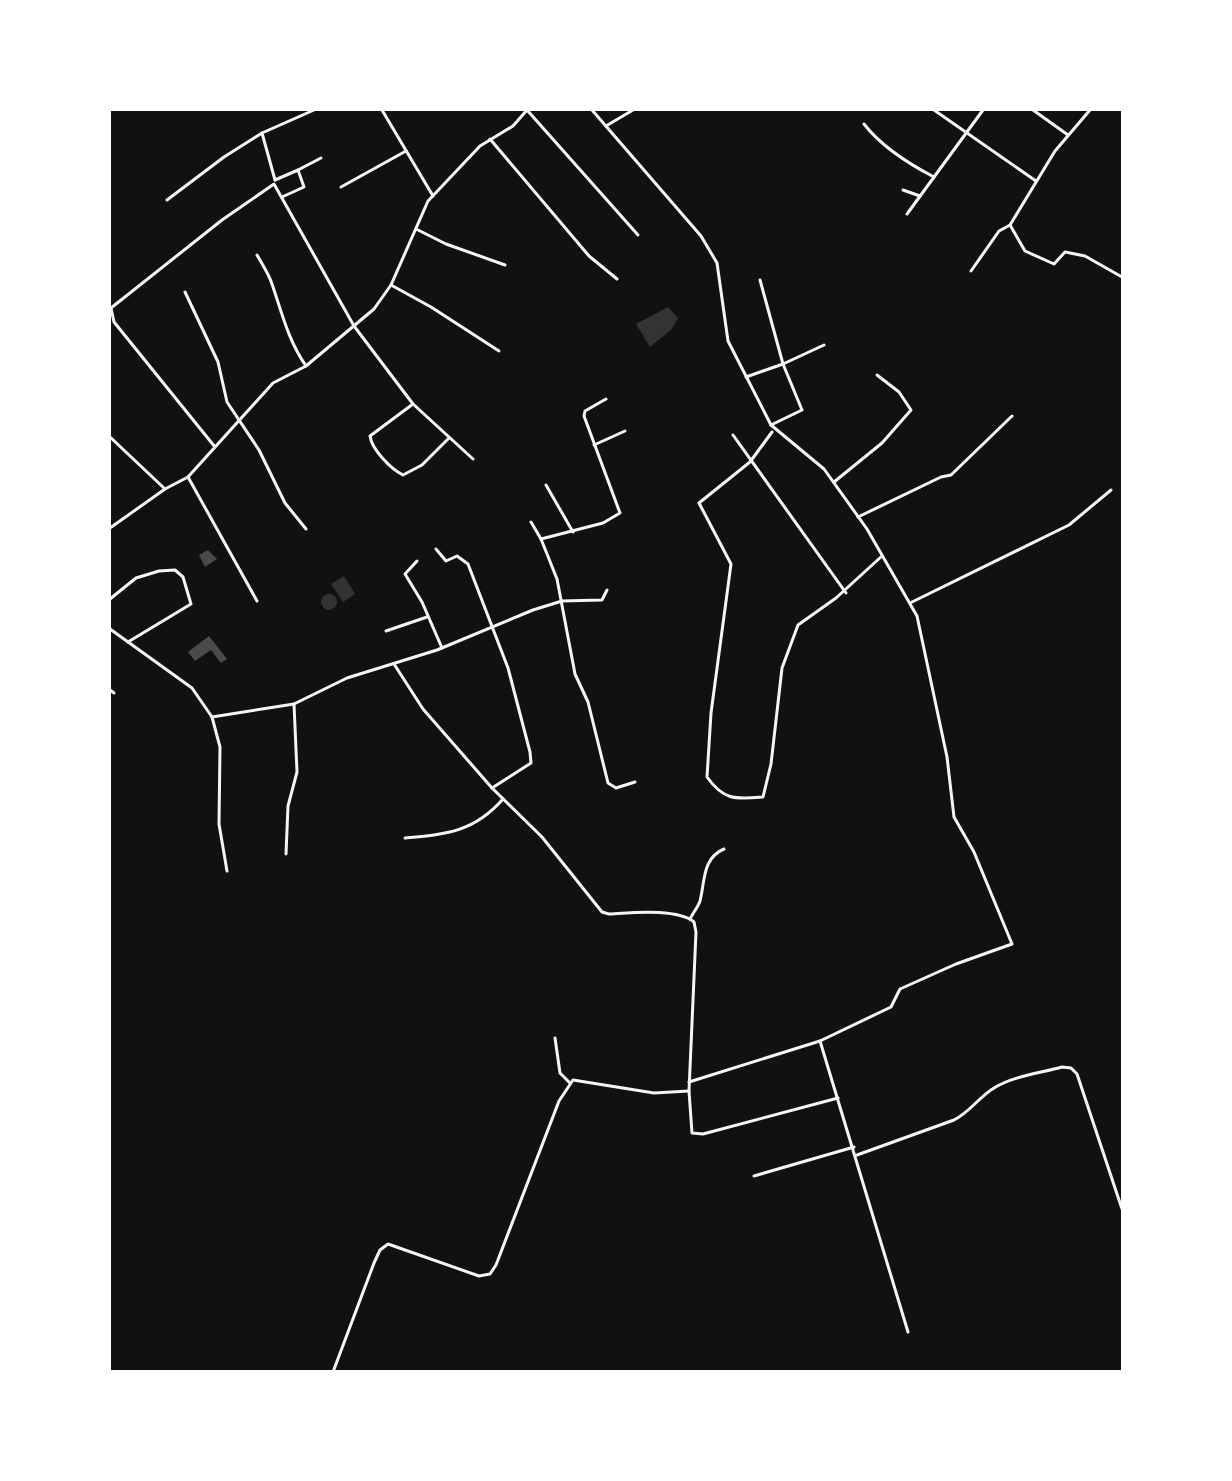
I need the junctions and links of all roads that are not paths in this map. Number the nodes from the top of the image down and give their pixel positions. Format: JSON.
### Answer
{"nodes":[{"id":1,"x":314,"y":110,"type":"edge"},
{"id":2,"x":382,"y":110,"type":"edge"},
{"id":3,"x":527,"y":110,"type":"edge"},
{"id":4,"x":592,"y":110,"type":"edge"},
{"id":5,"x":633,"y":110,"type":"edge"},
{"id":6,"x":934,"y":110,"type":"edge"},
{"id":7,"x":982,"y":110,"type":"edge"},
{"id":8,"x":1033,"y":110,"type":"edge"},
{"id":9,"x":1090,"y":110,"type":"edge"},
{"id":10,"x":864,"y":124,"type":"dead end"},
{"id":11,"x":606,"y":126,"type":"junction"},
{"id":12,"x":262,"y":133,"type":"junction"},
{"id":13,"x":966,"y":133,"type":"junction"},
{"id":14,"x":1069,"y":136,"type":"junction"},
{"id":15,"x":490,"y":139,"type":"junction"},
{"id":16,"x":406,"y":151,"type":"junction"},
{"id":17,"x":321,"y":158,"type":"dead end"},
{"id":18,"x":298,"y":170,"type":"junction"},
{"id":19,"x":934,"y":177,"type":"junction"},
{"id":20,"x":275,"y":180,"type":"junction"},
{"id":21,"x":1037,"y":182,"type":"junction"},
{"id":22,"x":276,"y":186,"type":"junction"},
{"id":23,"x":341,"y":187,"type":"dead end"},
{"id":24,"x":903,"y":190,"type":"dead end"},
{"id":25,"x":433,"y":196,"type":"junction"},
{"id":26,"x":920,"y":196,"type":"junction"},
{"id":27,"x":282,"y":197,"type":"junction"},
{"id":28,"x":167,"y":200,"type":"dead end"},
{"id":29,"x":907,"y":214,"type":"dead end"},
{"id":30,"x":1010,"y":225,"type":"junction"},
{"id":31,"x":416,"y":229,"type":"junction"},
{"id":32,"x":638,"y":235,"type":"dead end"},
{"id":33,"x":257,"y":255,"type":"dead end"},
{"id":34,"x":505,"y":265,"type":"dead end"},
{"id":35,"x":971,"y":271,"type":"dead end"},
{"id":36,"x":1122,"y":277,"type":"edge"},
{"id":37,"x":617,"y":279,"type":"dead end"},
{"id":38,"x":760,"y":280,"type":"dead end"},
{"id":39,"x":391,"y":285,"type":"junction"},
{"id":40,"x":185,"y":292,"type":"dead end"},
{"id":41,"x":354,"y":326,"type":"junction"},
{"id":42,"x":824,"y":345,"type":"dead end"},
{"id":43,"x":499,"y":351,"type":"dead end"},
{"id":44,"x":783,"y":364,"type":"junction"},
{"id":45,"x":306,"y":366,"type":"junction"},
{"id":46,"x":877,"y":375,"type":"dead end"},
{"id":47,"x":746,"y":377,"type":"junction"},
{"id":48,"x":606,"y":399,"type":"dead end"},
{"id":49,"x":412,"y":404,"type":"junction"},
{"id":50,"x":1012,"y":416,"type":"dead end"},
{"id":51,"x":239,"y":422,"type":"junction"},
{"id":52,"x":771,"y":425,"type":"junction"},
{"id":53,"x":625,"y":431,"type":"dead end"},
{"id":54,"x":772,"y":432,"type":"dead end"},
{"id":55,"x":733,"y":435,"type":"dead end"},
{"id":56,"x":110,"y":437,"type":"edge"},
{"id":57,"x":449,"y":438,"type":"junction"},
{"id":58,"x":594,"y":445,"type":"junction"},
{"id":59,"x":215,"y":447,"type":"junction"},
{"id":60,"x":473,"y":459,"type":"dead end"},
{"id":61,"x":750,"y":462,"type":"junction"},
{"id":62,"x":188,"y":477,"type":"junction"},
{"id":63,"x":833,"y":482,"type":"junction"},
{"id":64,"x":546,"y":485,"type":"dead end"},
{"id":65,"x":165,"y":489,"type":"junction"},
{"id":66,"x":1111,"y":490,"type":"dead end"},
{"id":67,"x":858,"y":517,"type":"junction"},
{"id":68,"x":531,"y":522,"type":"dead end"},
{"id":69,"x":110,"y":528,"type":"edge"},
{"id":70,"x":306,"y":529,"type":"dead end"},
{"id":71,"x":573,"y":532,"type":"junction"},
{"id":72,"x":541,"y":539,"type":"junction"},
{"id":73,"x":436,"y":549,"type":"dead end"},
{"id":74,"x":882,"y":556,"type":"junction"},
{"id":75,"x":417,"y":561,"type":"dead end"},
{"id":76,"x":607,"y":590,"type":"dead end"},
{"id":77,"x":845,"y":592,"type":"junction"},
{"id":78,"x":110,"y":599,"type":"edge"},
{"id":79,"x":257,"y":601,"type":"dead end"},
{"id":80,"x":562,"y":601,"type":"junction"},
{"id":81,"x":909,"y":604,"type":"junction"},
{"id":82,"x":427,"y":617,"type":"junction"},
{"id":83,"x":493,"y":626,"type":"junction"},
{"id":84,"x":110,"y":629,"type":"edge"},
{"id":85,"x":386,"y":632,"type":"dead end"},
{"id":86,"x":128,"y":642,"type":"junction"},
{"id":87,"x":442,"y":648,"type":"junction"},
{"id":88,"x":394,"y":664,"type":"junction"},
{"id":89,"x":110,"y":690,"type":"edge"},
{"id":90,"x":114,"y":693,"type":"dead end"},
{"id":91,"x":294,"y":704,"type":"junction"},
{"id":92,"x":212,"y":717,"type":"junction"},
{"id":93,"x":635,"y":782,"type":"dead end"},
{"id":94,"x":492,"y":788,"type":"junction"},
{"id":95,"x":503,"y":799,"type":"junction"},
{"id":96,"x":405,"y":838,"type":"dead end"},
{"id":97,"x":724,"y":849,"type":"dead end"},
{"id":98,"x":286,"y":854,"type":"dead end"},
{"id":99,"x":227,"y":871,"type":"dead end"},
{"id":100,"x":690,"y":919,"type":"junction"},
{"id":101,"x":555,"y":1038,"type":"dead end"},
{"id":102,"x":820,"y":1041,"type":"junction"},
{"id":103,"x":689,"y":1082,"type":"junction"},
{"id":104,"x":570,"y":1083,"type":"junction"},
{"id":105,"x":689,"y":1091,"type":"junction"},
{"id":106,"x":838,"y":1098,"type":"junction"},
{"id":107,"x":854,"y":1147,"type":"junction"},
{"id":108,"x":857,"y":1155,"type":"junction"},
{"id":109,"x":754,"y":1176,"type":"dead end"},
{"id":110,"x":1122,"y":1209,"type":"edge"},
{"id":111,"x":908,"y":1332,"type":"dead end"},
{"id":112,"x":333,"y":1371,"type":"edge"}],
"edges":[{"from":1,"to":12,"type":"street"},
{"from":2,"to":16,"type":"street"},
{"from":3,"to":15,"type":"street"},
{"from":3,"to":32,"type":"street"},
{"from":4,"to":11,"type":"street"},
{"from":5,"to":11,"type":"street"},
{"from":6,"to":13,"type":"street"},
{"from":7,"to":13,"type":"street"},
{"from":8,"to":14,"type":"street"},
{"from":9,"to":14,"type":"street"},
{"from":10,"to":19,"type":"street"},
{"from":11,"to":47,"type":"street"},
{"from":12,"to":20,"type":"street"},
{"from":12,"to":28,"type":"street"},
{"from":13,"to":19,"type":"street"},
{"from":13,"to":21,"type":"street"},
{"from":14,"to":21,"type":"street"},
{"from":15,"to":25,"type":"street"},
{"from":15,"to":37,"type":"street"},
{"from":16,"to":23,"type":"street"},
{"from":16,"to":25,"type":"street"},
{"from":17,"to":18,"type":"street"},
{"from":18,"to":20,"type":"street"},
{"from":18,"to":27,"type":"street"},
{"from":19,"to":26,"type":"street"},
{"from":20,"to":22,"type":"street"},
{"from":21,"to":30,"type":"street"},
{"from":22,"to":27,"type":"street"},
{"from":22,"to":59,"type":"street"},
{"from":24,"to":26,"type":"street"},
{"from":25,"to":31,"type":"street"},
{"from":26,"to":29,"type":"street"},
{"from":27,"to":41,"type":"street"},
{"from":30,"to":35,"type":"street"},
{"from":30,"to":36,"type":"street"},
{"from":31,"to":34,"type":"street"},
{"from":31,"to":39,"type":"street"},
{"from":33,"to":45,"type":"street"},
{"from":38,"to":44,"type":"street"},
{"from":39,"to":41,"type":"street"},
{"from":39,"to":43,"type":"street"},
{"from":40,"to":51,"type":"street"},
{"from":41,"to":45,"type":"street"},
{"from":41,"to":49,"type":"street"},
{"from":42,"to":44,"type":"street"},
{"from":44,"to":47,"type":"street"},
{"from":44,"to":52,"type":"street"},
{"from":45,"to":51,"type":"street"},
{"from":46,"to":63,"type":"street"},
{"from":47,"to":52,"type":"street"},
{"from":48,"to":58,"type":"street"},
{"from":49,"to":57,"type":"street"},
{"from":49,"to":57,"type":"street"},
{"from":50,"to":67,"type":"street"},
{"from":51,"to":59,"type":"street"},
{"from":51,"to":70,"type":"street"},
{"from":52,"to":63,"type":"street"},
{"from":53,"to":58,"type":"street"},
{"from":54,"to":61,"type":"street"},
{"from":55,"to":61,"type":"street"},
{"from":56,"to":65,"type":"street"},
{"from":57,"to":60,"type":"street"},
{"from":58,"to":71,"type":"street"},
{"from":59,"to":62,"type":"street"},
{"from":61,"to":77,"type":"street"},
{"from":61,"to":77,"type":"street"},
{"from":62,"to":65,"type":"street"},
{"from":62,"to":79,"type":"street"},
{"from":63,"to":67,"type":"street"},
{"from":64,"to":71,"type":"street"},
{"from":65,"to":69,"type":"street"},
{"from":66,"to":81,"type":"street"},
{"from":67,"to":74,"type":"street"},
{"from":68,"to":72,"type":"street"},
{"from":71,"to":72,"type":"street"},
{"from":72,"to":80,"type":"street"},
{"from":73,"to":83,"type":"street"},
{"from":74,"to":77,"type":"street"},
{"from":74,"to":81,"type":"street"},
{"from":75,"to":82,"type":"street"},
{"from":76,"to":80,"type":"street"},
{"from":78,"to":86,"type":"street"},
{"from":80,"to":83,"type":"street"},
{"from":80,"to":93,"type":"street"},
{"from":81,"to":102,"type":"street"},
{"from":82,"to":85,"type":"street"},
{"from":82,"to":87,"type":"street"},
{"from":83,"to":87,"type":"street"},
{"from":83,"to":94,"type":"street"},
{"from":84,"to":86,"type":"street"},
{"from":86,"to":92,"type":"street"},
{"from":87,"to":88,"type":"street"},
{"from":88,"to":91,"type":"street"},
{"from":88,"to":94,"type":"street"},
{"from":89,"to":90,"type":"street"},
{"from":91,"to":92,"type":"street"},
{"from":91,"to":98,"type":"street"},
{"from":92,"to":99,"type":"street"},
{"from":94,"to":95,"type":"street"},
{"from":95,"to":96,"type":"street"},
{"from":95,"to":100,"type":"street"},
{"from":97,"to":100,"type":"street"},
{"from":100,"to":103,"type":"street"},
{"from":101,"to":104,"type":"street"},
{"from":102,"to":103,"type":"street"},
{"from":102,"to":106,"type":"street"},
{"from":103,"to":105,"type":"street"},
{"from":104,"to":105,"type":"street"},
{"from":104,"to":112,"type":"street"},
{"from":105,"to":106,"type":"street"},
{"from":106,"to":107,"type":"street"},
{"from":107,"to":108,"type":"street"},
{"from":107,"to":109,"type":"street"},
{"from":108,"to":110,"type":"street"},
{"from":108,"to":111,"type":"street"}]}
